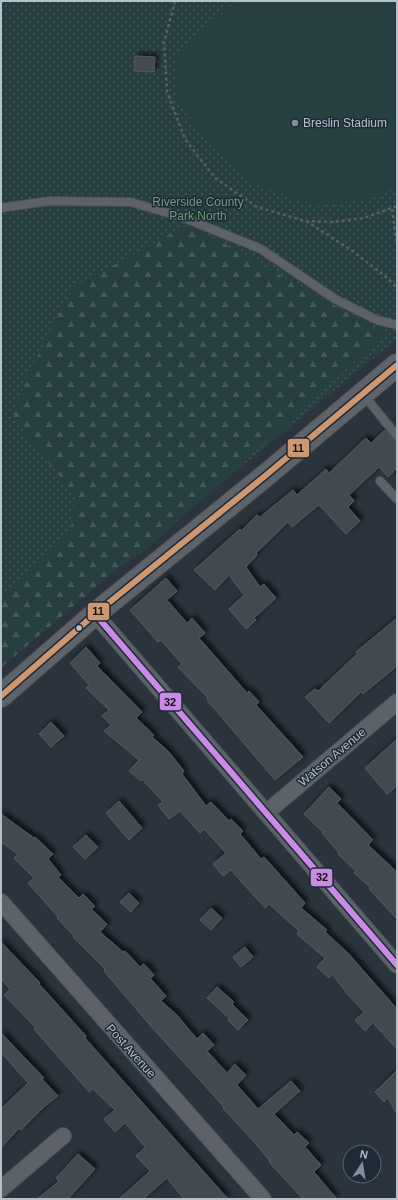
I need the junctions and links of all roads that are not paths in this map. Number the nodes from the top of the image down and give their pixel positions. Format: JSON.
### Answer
{"nodes":[{"id":1,"x":1,"y":208,"type":"edge"},
{"id":2,"x":397,"y":325,"type":"edge"},
{"id":3,"x":397,"y":365,"type":"edge"},
{"id":4,"x":362,"y":394,"type":"junction"},
{"id":5,"x":397,"y":436,"type":"edge"},
{"id":6,"x":380,"y":481,"type":"dead end"},
{"id":7,"x":397,"y":500,"type":"edge"},
{"id":8,"x":95,"y":614,"type":"junction"},
{"id":9,"x":1,"y":696,"type":"edge"},
{"id":10,"x":397,"y":702,"type":"edge"},
{"id":11,"x":267,"y":812,"type":"junction"},
{"id":12,"x":1,"y":902,"type":"edge"},
{"id":13,"x":397,"y":965,"type":"edge"},
{"id":14,"x":63,"y":1136,"type":"dead end"},
{"id":15,"x":1,"y":1188,"type":"edge"},
{"id":16,"x":263,"y":1199,"type":"edge"}],
"edges":[{"from":1,"to":2,"type":"lane"},
{"from":3,"to":4,"type":"main road"},
{"from":4,"to":5,"type":"lane"},
{"from":4,"to":8,"type":"main road"},
{"from":6,"to":7,"type":"lane"},
{"from":8,"to":9,"type":"main road"},
{"from":8,"to":11,"type":"street"},
{"from":10,"to":11,"type":"street","name":"Watson Avenue"},
{"from":11,"to":13,"type":"street"},
{"from":12,"to":16,"type":"street","name":"Post Avenue"},
{"from":14,"to":15,"type":"street"}]}
